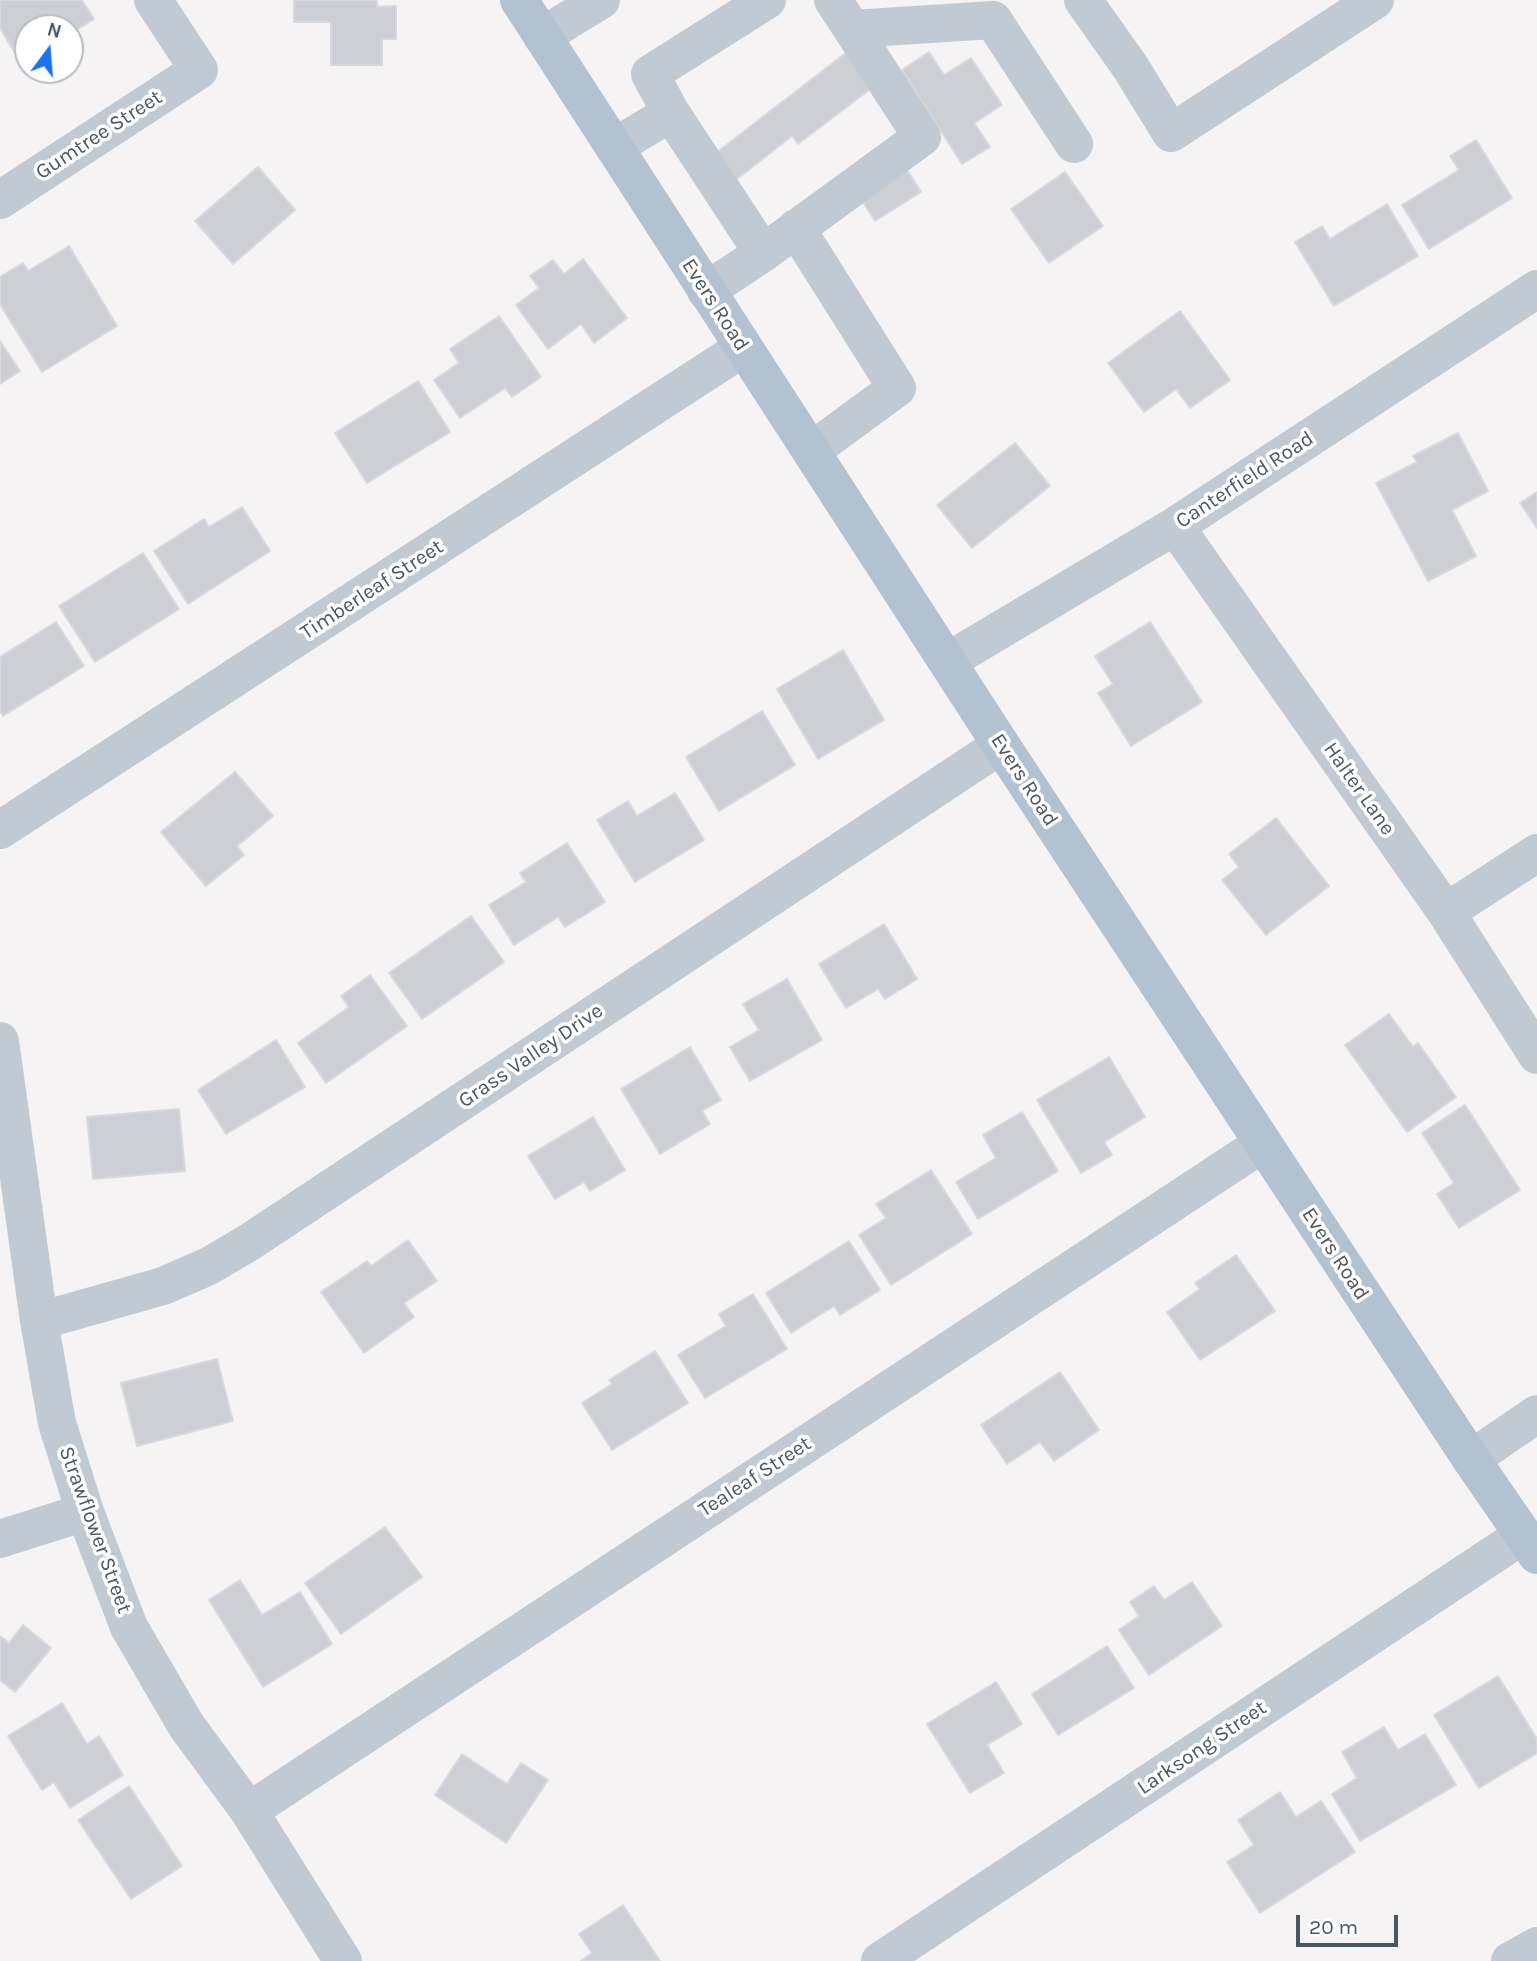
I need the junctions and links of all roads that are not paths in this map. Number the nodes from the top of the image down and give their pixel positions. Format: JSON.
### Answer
{"nodes":[{"id":1,"x":153,"y":0,"type":"edge"},
{"id":2,"x":519,"y":0,"type":"edge"},
{"id":3,"x":601,"y":0,"type":"edge"},
{"id":4,"x":767,"y":0,"type":"edge"},
{"id":5,"x":1083,"y":0,"type":"edge"},
{"id":6,"x":1375,"y":0,"type":"edge"},
{"id":7,"x":862,"y":14,"type":"edge"},
{"id":8,"x":542,"y":36,"type":"junction"},
{"id":9,"x":671,"y":113,"type":"junction"},
{"id":10,"x":1074,"y":144,"type":"dead end"},
{"id":11,"x":614,"y":147,"type":"junction"},
{"id":12,"x":0,"y":200,"type":"edge"},
{"id":13,"x":796,"y":228,"type":"junction"},
{"id":14,"x":763,"y":253,"type":"junction"},
{"id":15,"x":1537,"y":289,"type":"edge"},
{"id":16,"x":706,"y":291,"type":"junction"},
{"id":17,"x":743,"y":348,"type":"junction"},
{"id":18,"x":811,"y":451,"type":"junction"},
{"id":19,"x":1175,"y":526,"type":"junction"},
{"id":20,"x":948,"y":661,"type":"junction"},
{"id":21,"x":1001,"y":745,"type":"junction"},
{"id":22,"x":0,"y":830,"type":"edge"},
{"id":23,"x":1537,"y":853,"type":"edge"},
{"id":24,"x":1446,"y":912,"type":"junction"},
{"id":25,"x":0,"y":1041,"type":"edge"},
{"id":26,"x":1537,"y":1055,"type":"edge"},
{"id":27,"x":1262,"y":1144,"type":"junction"},
{"id":28,"x":39,"y":1321,"type":"junction"},
{"id":29,"x":1537,"y":1414,"type":"edge"},
{"id":30,"x":1471,"y":1459,"type":"junction"},
{"id":31,"x":85,"y":1512,"type":"junction"},
{"id":32,"x":0,"y":1539,"type":"edge"},
{"id":33,"x":1530,"y":1545,"type":"edge"},
{"id":34,"x":248,"y":1811,"type":"junction"},
{"id":35,"x":1537,"y":1946,"type":"edge"},
{"id":36,"x":343,"y":1961,"type":"edge"},
{"id":37,"x":880,"y":1961,"type":"edge"},
{"id":38,"x":1510,"y":1961,"type":"edge"}],
"edges":[{"from":1,"to":12,"type":"street","name":"Gumtree Street"},
{"from":2,"to":8,"type":"main road","name":"Evers Road"},
{"from":3,"to":8,"type":"street"},
{"from":4,"to":9,"type":"street"},
{"from":5,"to":6,"type":"street"},
{"from":7,"to":10,"type":"street"},
{"from":7,"to":13,"type":"street"},
{"from":8,"to":11,"type":"main road","name":"Evers Road"},
{"from":9,"to":11,"type":"street"},
{"from":9,"to":14,"type":"street"},
{"from":11,"to":16,"type":"main road","name":"Evers Road"},
{"from":13,"to":14,"type":"street"},
{"from":13,"to":18,"type":"street"},
{"from":14,"to":16,"type":"street"},
{"from":15,"to":19,"type":"street","name":"Canterfield Road"},
{"from":16,"to":17,"type":"main road","name":"Evers Road"},
{"from":17,"to":18,"type":"main road","name":"Evers Road"},
{"from":17,"to":22,"type":"street","name":"Timberleaf Street"},
{"from":18,"to":20,"type":"main road","name":"Evers Road"},
{"from":19,"to":20,"type":"street","name":"Canterfield Road"},
{"from":19,"to":24,"type":"street","name":"Halter Lane"},
{"from":20,"to":21,"type":"main road","name":"Evers Road"},
{"from":21,"to":27,"type":"main road","name":"Evers Road"},
{"from":21,"to":28,"type":"street","name":"Grass Valley Drive"},
{"from":23,"to":24,"type":"street"},
{"from":24,"to":26,"type":"street","name":"Halter Lane"},
{"from":25,"to":28,"type":"street","name":"Strawflower Street"},
{"from":27,"to":30,"type":"main road","name":"Evers Road"},
{"from":27,"to":34,"type":"street","name":"Tealeaf Street"},
{"from":28,"to":31,"type":"street","name":"Strawflower Street"},
{"from":29,"to":30,"type":"street"},
{"from":30,"to":33,"type":"main road","name":"Evers Road"},
{"from":31,"to":32,"type":"street"},
{"from":31,"to":34,"type":"street","name":"Strawflower Street"},
{"from":33,"to":37,"type":"street","name":"Larksong Street"},
{"from":34,"to":36,"type":"street","name":"Strawflower Street"},
{"from":35,"to":38,"type":"street"}]}
